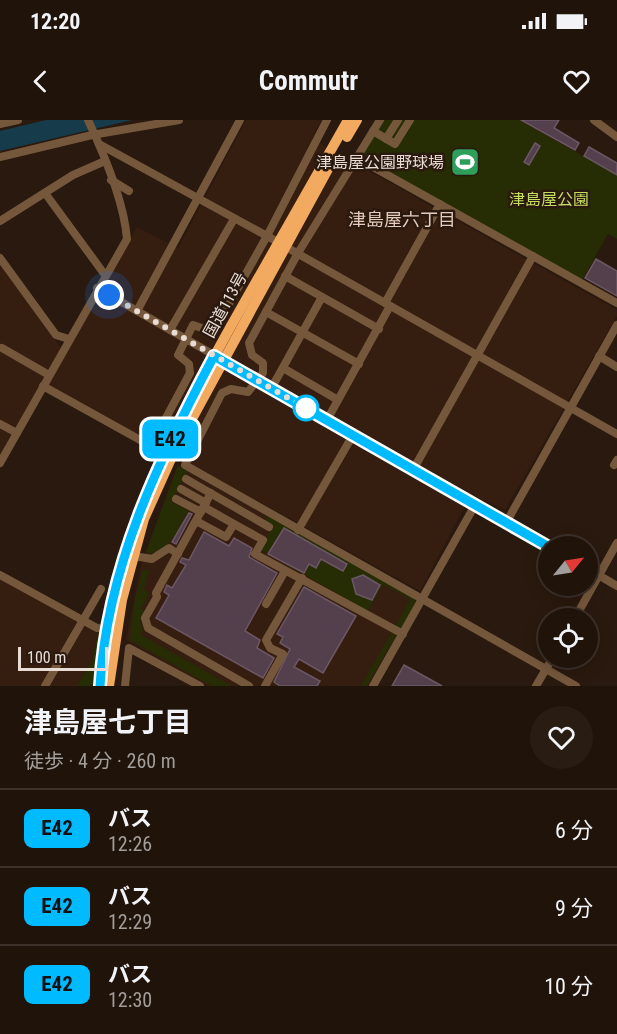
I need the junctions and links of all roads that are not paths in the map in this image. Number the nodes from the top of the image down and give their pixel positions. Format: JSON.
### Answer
{"nodes":[{"id":1,"x":18,"y":120,"type":"edge"},
{"id":2,"x":88,"y":120,"type":"edge"},
{"id":3,"x":179,"y":120,"type":"edge"},
{"id":4,"x":240,"y":120,"type":"edge"},
{"id":5,"x":327,"y":120,"type":"edge"},
{"id":6,"x":348,"y":120,"type":"edge"},
{"id":7,"x":357,"y":120,"type":"edge"},
{"id":8,"x":380,"y":120,"type":"edge"},
{"id":9,"x":398,"y":120,"type":"edge"},
{"id":10,"x":410,"y":120,"type":"edge"},
{"id":11,"x":594,"y":120,"type":"edge"},
{"id":12,"x":0,"y":124,"type":"edge"},
{"id":13,"x":373,"y":131,"type":"junction"},
{"id":14,"x":95,"y":135,"type":"junction"},
{"id":15,"x":617,"y":137,"type":"edge"},
{"id":16,"x":386,"y":139,"type":"junction"},
{"id":17,"x":99,"y":144,"type":"junction"},
{"id":18,"x":0,"y":157,"type":"edge"},
{"id":19,"x":357,"y":158,"type":"junction"},
{"id":20,"x":105,"y":161,"type":"junction"},
{"id":21,"x":111,"y":180,"type":"junction"},
{"id":22,"x":129,"y":190,"type":"dead end"},
{"id":23,"x":45,"y":193,"type":"junction"},
{"id":24,"x":197,"y":198,"type":"junction"},
{"id":25,"x":440,"y":204,"type":"junction"},
{"id":26,"x":234,"y":219,"type":"junction"},
{"id":27,"x":0,"y":221,"type":"edge"},
{"id":28,"x":267,"y":236,"type":"junction"},
{"id":29,"x":282,"y":244,"type":"junction"},
{"id":30,"x":298,"y":253,"type":"junction"},
{"id":31,"x":533,"y":256,"type":"junction"},
{"id":32,"x":1,"y":261,"type":"edge"},
{"id":33,"x":105,"y":275,"type":"junction"},
{"id":34,"x":285,"y":276,"type":"junction"},
{"id":35,"x":98,"y":288,"type":"junction"},
{"id":36,"x":322,"y":297,"type":"junction"},
{"id":37,"x":617,"y":303,"type":"edge"},
{"id":38,"x":388,"y":304,"type":"junction"},
{"id":39,"x":137,"y":311,"type":"junction"},
{"id":40,"x":266,"y":312,"type":"junction"},
{"id":41,"x":617,"y":325,"type":"edge"},
{"id":42,"x":379,"y":329,"type":"junction"},
{"id":43,"x":170,"y":330,"type":"junction"},
{"id":44,"x":303,"y":332,"type":"junction"},
{"id":45,"x":69,"y":339,"type":"junction"},
{"id":46,"x":184,"y":339,"type":"junction"},
{"id":47,"x":2,"y":348,"type":"dead end"},
{"id":48,"x":477,"y":355,"type":"junction"},
{"id":49,"x":599,"y":356,"type":"junction"},
{"id":50,"x":219,"y":359,"type":"junction"},
{"id":51,"x":359,"y":364,"type":"junction"},
{"id":52,"x":617,"y":367,"type":"edge"},
{"id":53,"x":283,"y":368,"type":"junction"},
{"id":54,"x":49,"y":375,"type":"junction"},
{"id":55,"x":258,"y":381,"type":"junction"},
{"id":56,"x":43,"y":386,"type":"junction"},
{"id":57,"x":271,"y":389,"type":"junction"},
{"id":58,"x":338,"y":400,"type":"junction"},
{"id":59,"x":570,"y":407,"type":"junction"},
{"id":60,"x":327,"y":420,"type":"junction"},
{"id":61,"x":0,"y":424,"type":"edge"},
{"id":62,"x":16,"y":433,"type":"junction"},
{"id":63,"x":617,"y":434,"type":"edge"},
{"id":64,"x":353,"y":435,"type":"junction"},
{"id":65,"x":0,"y":463,"type":"edge"},
{"id":66,"x":413,"y":470,"type":"junction"},
{"id":67,"x":186,"y":479,"type":"dead end"},
{"id":68,"x":217,"y":484,"type":"junction"},
{"id":69,"x":181,"y":489,"type":"dead end"},
{"id":70,"x":212,"y":494,"type":"junction"},
{"id":71,"x":176,"y":499,"type":"dead end"},
{"id":72,"x":475,"y":505,"type":"junction"},
{"id":73,"x":204,"y":507,"type":"junction"},
{"id":74,"x":506,"y":523,"type":"junction"},
{"id":75,"x":194,"y":524,"type":"junction"},
{"id":76,"x":234,"y":524,"type":"junction"},
{"id":77,"x":269,"y":527,"type":"dead end"},
{"id":78,"x":298,"y":530,"type":"junction"},
{"id":79,"x":538,"y":541,"type":"edge"},
{"id":80,"x":617,"y":543,"type":"edge"},
{"id":81,"x":178,"y":554,"type":"junction"},
{"id":82,"x":134,"y":556,"type":"junction"},
{"id":83,"x":285,"y":571,"type":"junction"},
{"id":84,"x":0,"y":574,"type":"edge"},
{"id":85,"x":599,"y":575,"type":"junction"},
{"id":86,"x":302,"y":578,"type":"junction"},
{"id":87,"x":617,"y":586,"type":"edge"},
{"id":88,"x":101,"y":589,"type":"dead end"},
{"id":89,"x":423,"y":600,"type":"junction"},
{"id":90,"x":266,"y":604,"type":"dead end"},
{"id":91,"x":581,"y":608,"type":"edge"},
{"id":92,"x":83,"y":620,"type":"junction"},
{"id":93,"x":107,"y":629,"type":"junction"},
{"id":94,"x":403,"y":634,"type":"junction"},
{"id":95,"x":546,"y":669,"type":"junction"},
{"id":96,"x":45,"y":686,"type":"edge"},
{"id":97,"x":100,"y":686,"type":"edge"},
{"id":98,"x":109,"y":686,"type":"edge"},
{"id":99,"x":125,"y":686,"type":"edge"},
{"id":100,"x":200,"y":686,"type":"edge"},
{"id":101,"x":249,"y":686,"type":"edge"},
{"id":102,"x":265,"y":686,"type":"edge"},
{"id":103,"x":373,"y":686,"type":"edge"},
{"id":104,"x":536,"y":686,"type":"edge"},
{"id":105,"x":576,"y":686,"type":"edge"}],
"edges":[{"from":1,"to":12,"type":"street"},
{"from":2,"to":14,"type":"street"},
{"from":3,"to":14,"type":"street"},
{"from":4,"to":24,"type":"street"},
{"from":5,"to":28,"type":"street"},
{"from":6,"to":29,"type":"highway","name":"国道113号"},
{"from":7,"to":29,"type":"highway","name":"国道113号"},
{"from":8,"to":13,"type":"street"},
{"from":9,"to":16,"type":"street"},
{"from":10,"to":16,"type":"street"},
{"from":11,"to":15,"type":"street"},
{"from":13,"to":16,"type":"street"},
{"from":13,"to":19,"type":"street"},
{"from":14,"to":17,"type":"street"},
{"from":14,"to":18,"type":"street"},
{"from":17,"to":20,"type":"street"},
{"from":17,"to":24,"type":"street"},
{"from":19,"to":25,"type":"street"},
{"from":19,"to":30,"type":"street"},
{"from":20,"to":21,"type":"street"},
{"from":20,"to":23,"type":"street"},
{"from":21,"to":22,"type":"street"},
{"from":21,"to":33,"type":"street"},
{"from":23,"to":27,"type":"street"},
{"from":23,"to":33,"type":"street"},
{"from":24,"to":26,"type":"street"},
{"from":24,"to":39,"type":"street"},
{"from":25,"to":31,"type":"street"},
{"from":25,"to":38,"type":"street"},
{"from":26,"to":28,"type":"street"},
{"from":26,"to":43,"type":"street"},
{"from":28,"to":29,"type":"street"},
{"from":28,"to":46,"type":"street"},
{"from":29,"to":30,"type":"street"},
{"from":29,"to":50,"type":"highway","name":"国道113号"},
{"from":30,"to":34,"type":"street"},
{"from":30,"to":38,"type":"street"},
{"from":31,"to":37,"type":"street"},
{"from":31,"to":48,"type":"street"},
{"from":32,"to":45,"type":"street"},
{"from":33,"to":35,"type":"street"},
{"from":34,"to":36,"type":"street"},
{"from":34,"to":40,"type":"street"},
{"from":35,"to":39,"type":"street"},
{"from":35,"to":45,"type":"street"},
{"from":36,"to":42,"type":"street"},
{"from":36,"to":44,"type":"street"},
{"from":38,"to":42,"type":"street"},
{"from":38,"to":48,"type":"street"},
{"from":39,"to":43,"type":"street"},
{"from":40,"to":44,"type":"street"},
{"from":40,"to":55,"type":"street"},
{"from":41,"to":49,"type":"street"},
{"from":42,"to":51,"type":"street"},
{"from":43,"to":46,"type":"street"},
{"from":44,"to":51,"type":"street"},
{"from":44,"to":53,"type":"street"},
{"from":45,"to":54,"type":"street"},
{"from":46,"to":50,"type":"street"},
{"from":46,"to":56,"type":"street"},
{"from":47,"to":54,"type":"street"},
{"from":48,"to":59,"type":"street"},
{"from":48,"to":66,"type":"street"},
{"from":49,"to":52,"type":"street"},
{"from":49,"to":59,"type":"street"},
{"from":50,"to":55,"type":"street"},
{"from":50,"to":82,"type":"highway","name":"国道113号"},
{"from":50,"to":93,"type":"highway","name":"国道113号"},
{"from":51,"to":58,"type":"street"},
{"from":53,"to":57,"type":"street"},
{"from":53,"to":58,"type":"street"},
{"from":54,"to":56,"type":"street"},
{"from":55,"to":57,"type":"street"},
{"from":55,"to":68,"type":"street"},
{"from":56,"to":62,"type":"street"},
{"from":57,"to":60,"type":"street"},
{"from":58,"to":60,"type":"street"},
{"from":59,"to":63,"type":"street"},
{"from":59,"to":74,"type":"street"},
{"from":60,"to":64,"type":"street"},
{"from":61,"to":62,"type":"street"},
{"from":62,"to":65,"type":"street"},
{"from":64,"to":66,"type":"street"},
{"from":64,"to":78,"type":"street"},
{"from":66,"to":72,"type":"street"},
{"from":67,"to":70,"type":"street"},
{"from":68,"to":70,"type":"street"},
{"from":68,"to":78,"type":"street"},
{"from":69,"to":73,"type":"street"},
{"from":70,"to":73,"type":"street"},
{"from":70,"to":77,"type":"street"},
{"from":71,"to":73,"type":"street"},
{"from":72,"to":74,"type":"street"},
{"from":72,"to":89,"type":"street"},
{"from":73,"to":75,"type":"street"},
{"from":73,"to":76,"type":"street"},
{"from":74,"to":79,"type":"street"},
{"from":75,"to":76,"type":"street"},
{"from":75,"to":81,"type":"street"},
{"from":76,"to":83,"type":"street"},
{"from":78,"to":89,"type":"street"},
{"from":80,"to":85,"type":"street"},
{"from":81,"to":82,"type":"street"},
{"from":81,"to":101,"type":"street"},
{"from":82,"to":98,"type":"highway","name":"国道113号"},
{"from":83,"to":86,"type":"street"},
{"from":83,"to":90,"type":"street"},
{"from":84,"to":92,"type":"street"},
{"from":85,"to":87,"type":"street"},
{"from":85,"to":91,"type":"street"},
{"from":86,"to":94,"type":"street"},
{"from":86,"to":102,"type":"street"},
{"from":88,"to":92,"type":"street"},
{"from":89,"to":94,"type":"street"},
{"from":89,"to":95,"type":"street"},
{"from":92,"to":93,"type":"street"},
{"from":92,"to":96,"type":"street"},
{"from":93,"to":97,"type":"highway","name":"国道113号"},
{"from":94,"to":103,"type":"street"},
{"from":95,"to":104,"type":"street"},
{"from":95,"to":105,"type":"street"},
{"from":99,"to":100,"type":"street"}]}
